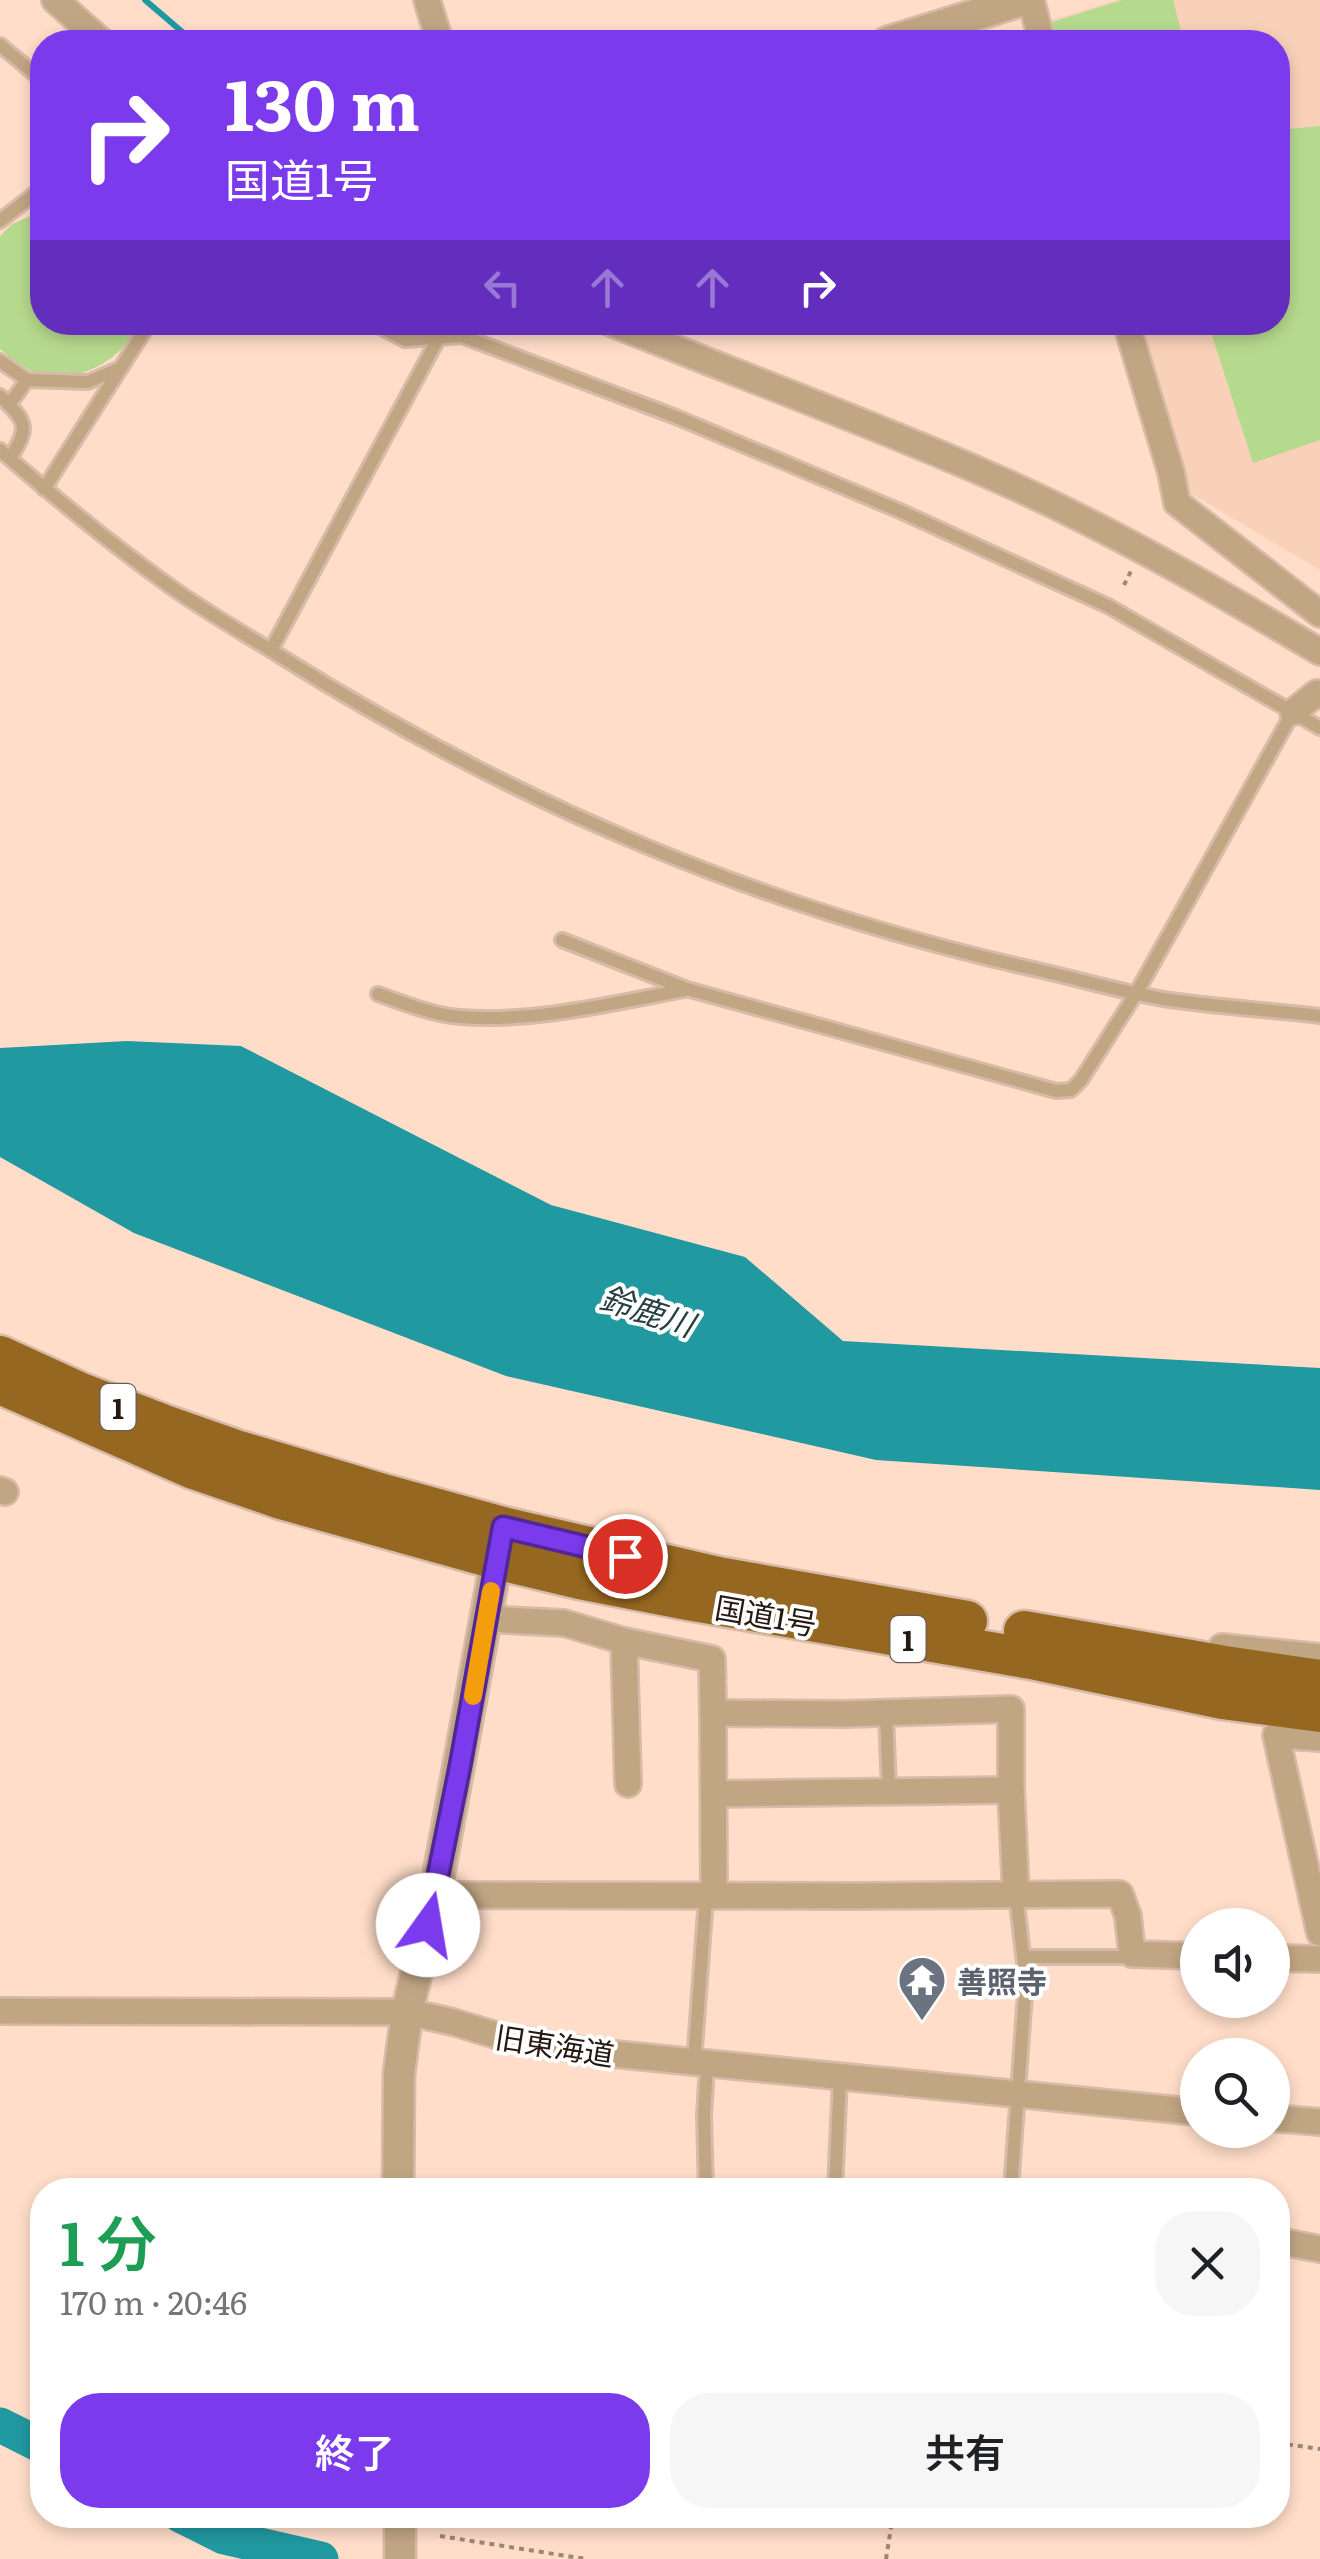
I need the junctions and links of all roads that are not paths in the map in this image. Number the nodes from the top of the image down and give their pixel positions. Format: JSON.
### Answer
{"nodes":[{"id":1,"x":55,"y":0,"type":"edge"},
{"id":2,"x":427,"y":0,"type":"edge"},
{"id":3,"x":1029,"y":0,"type":"edge"},
{"id":4,"x":89,"y":30,"type":"edge"},
{"id":5,"x":436,"y":30,"type":"edge"},
{"id":6,"x":928,"y":30,"type":"edge"},
{"id":7,"x":1038,"y":30,"type":"edge"},
{"id":8,"x":0,"y":45,"type":"edge"},
{"id":9,"x":30,"y":70,"type":"edge"},
{"id":10,"x":30,"y":197,"type":"edge"},
{"id":11,"x":0,"y":221,"type":"edge"},
{"id":12,"x":142,"y":335,"type":"edge"},
{"id":13,"x":395,"y":335,"type":"edge"},
{"id":14,"x":641,"y":335,"type":"edge"},
{"id":15,"x":1130,"y":335,"type":"edge"},
{"id":16,"x":439,"y":337,"type":"junction"},
{"id":17,"x":2,"y":366,"type":"edge"},
{"id":18,"x":123,"y":367,"type":"junction"},
{"id":19,"x":28,"y":380,"type":"junction"},
{"id":20,"x":4,"y":401,"type":"edge"},
{"id":21,"x":5,"y":454,"type":"edge"},
{"id":22,"x":44,"y":489,"type":"junction"},
{"id":23,"x":1320,"y":614,"type":"edge"},
{"id":24,"x":270,"y":650,"type":"junction"},
{"id":25,"x":1320,"y":652,"type":"edge"},
{"id":26,"x":1320,"y":695,"type":"edge"},
{"id":27,"x":1293,"y":712,"type":"junction"},
{"id":28,"x":1320,"y":728,"type":"edge"},
{"id":29,"x":562,"y":940,"type":"dead end"},
{"id":30,"x":687,"y":989,"type":"junction"},
{"id":31,"x":1137,"y":992,"type":"junction"},
{"id":32,"x":378,"y":994,"type":"dead end"},
{"id":33,"x":1320,"y":1016,"type":"edge"},
{"id":34,"x":0,"y":1356,"type":"edge"},
{"id":35,"x":0,"y":1384,"type":"edge"},
{"id":36,"x":500,"y":1543,"type":"junction"},
{"id":37,"x":487,"y":1616,"type":"junction"},
{"id":38,"x":1013,"y":1629,"type":"junction"},
{"id":39,"x":624,"y":1641,"type":"junction"},
{"id":40,"x":1320,"y":1656,"type":"edge"},
{"id":41,"x":1320,"y":1680,"type":"edge"},
{"id":42,"x":1320,"y":1712,"type":"edge"},
{"id":43,"x":713,"y":1713,"type":"junction"},
{"id":44,"x":886,"y":1713,"type":"junction"},
{"id":45,"x":1320,"y":1738,"type":"edge"},
{"id":46,"x":628,"y":1784,"type":"dead end"},
{"id":47,"x":1011,"y":1790,"type":"junction"},
{"id":48,"x":889,"y":1791,"type":"junction"},
{"id":49,"x":714,"y":1794,"type":"junction"},
{"id":50,"x":436,"y":1895,"type":"junction"},
{"id":51,"x":1016,"y":1895,"type":"junction"},
{"id":52,"x":710,"y":1897,"type":"junction"},
{"id":53,"x":1320,"y":1933,"type":"edge"},
{"id":54,"x":1132,"y":1954,"type":"junction"},
{"id":55,"x":1180,"y":1955,"type":"edge"},
{"id":56,"x":1024,"y":1957,"type":"junction"},
{"id":57,"x":1290,"y":1959,"type":"edge"},
{"id":58,"x":1320,"y":1960,"type":"edge"},
{"id":59,"x":0,"y":2010,"type":"edge"},
{"id":60,"x":400,"y":2012,"type":"junction"},
{"id":61,"x":700,"y":2064,"type":"junction"},
{"id":62,"x":840,"y":2078,"type":"junction"},
{"id":63,"x":1018,"y":2094,"type":"junction"},
{"id":64,"x":1180,"y":2110,"type":"edge"},
{"id":65,"x":1290,"y":2120,"type":"edge"},
{"id":66,"x":1320,"y":2122,"type":"edge"},
{"id":67,"x":398,"y":2178,"type":"edge"},
{"id":68,"x":706,"y":2178,"type":"edge"},
{"id":69,"x":836,"y":2178,"type":"edge"},
{"id":70,"x":1012,"y":2178,"type":"edge"},
{"id":71,"x":1290,"y":2243,"type":"edge"},
{"id":72,"x":1320,"y":2248,"type":"edge"},
{"id":73,"x":400,"y":2528,"type":"edge"},
{"id":74,"x":400,"y":2559,"type":"edge"}],
"edges":[{"from":1,"to":4,"type":"street"},
{"from":2,"to":5,"type":"street"},
{"from":3,"to":6,"type":"street"},
{"from":3,"to":7,"type":"street"},
{"from":8,"to":9,"type":"lane"},
{"from":10,"to":11,"type":"lane"},
{"from":12,"to":18,"type":"lane"},
{"from":13,"to":16,"type":"lane"},
{"from":14,"to":25,"type":"street"},
{"from":15,"to":23,"type":"street"},
{"from":16,"to":24,"type":"lane"},
{"from":16,"to":27,"type":"lane"},
{"from":17,"to":19,"type":"lane"},
{"from":18,"to":19,"type":"lane"},
{"from":18,"to":22,"type":"lane"},
{"from":19,"to":20,"type":"lane"},
{"from":20,"to":21,"type":"lane"},
{"from":21,"to":22,"type":"lane"},
{"from":22,"to":24,"type":"lane"},
{"from":24,"to":31,"type":"lane"},
{"from":26,"to":27,"type":"street"},
{"from":27,"to":28,"type":"lane"},
{"from":27,"to":31,"type":"lane"},
{"from":29,"to":30,"type":"lane"},
{"from":30,"to":31,"type":"lane"},
{"from":30,"to":32,"type":"lane"},
{"from":31,"to":33,"type":"lane"},
{"from":34,"to":36,"type":"highway","name":"国道1号","number":"1"},
{"from":35,"to":36,"type":"highway","name":"国道1号","number":"1"},
{"from":36,"to":37,"type":"street"},
{"from":36,"to":38,"type":"highway","name":"国道1号","number":"1"},
{"from":36,"to":42,"type":"highway","name":"国道1号","number":"1"},
{"from":37,"to":39,"type":"street"},
{"from":37,"to":50,"type":"street"},
{"from":38,"to":40,"type":"street"},
{"from":38,"to":41,"type":"highway","name":"国道1号","number":"1"},
{"from":39,"to":43,"type":"street"},
{"from":39,"to":46,"type":"street"},
{"from":43,"to":44,"type":"street"},
{"from":43,"to":49,"type":"street"},
{"from":44,"to":47,"type":"street"},
{"from":44,"to":48,"type":"lane"},
{"from":45,"to":53,"type":"street"},
{"from":47,"to":48,"type":"street"},
{"from":47,"to":51,"type":"street"},
{"from":48,"to":49,"type":"street"},
{"from":49,"to":52,"type":"street"},
{"from":50,"to":52,"type":"street"},
{"from":50,"to":60,"type":"street"},
{"from":51,"to":52,"type":"street"},
{"from":51,"to":54,"type":"street"},
{"from":51,"to":56,"type":"lane"},
{"from":52,"to":61,"type":"lane"},
{"from":54,"to":55,"type":"street"},
{"from":54,"to":56,"type":"lane"},
{"from":56,"to":63,"type":"lane"},
{"from":57,"to":58,"type":"street"},
{"from":59,"to":60,"type":"street","name":"旧東海道"},
{"from":60,"to":61,"type":"street","name":"旧東海道"},
{"from":60,"to":67,"type":"street"},
{"from":61,"to":62,"type":"street","name":"旧東海道"},
{"from":61,"to":68,"type":"lane"},
{"from":62,"to":63,"type":"street","name":"旧東海道"},
{"from":62,"to":69,"type":"lane"},
{"from":63,"to":64,"type":"street","name":"旧東海道"},
{"from":63,"to":70,"type":"lane"},
{"from":65,"to":66,"type":"street"},
{"from":71,"to":72,"type":"street"},
{"from":73,"to":74,"type":"street"}]}
